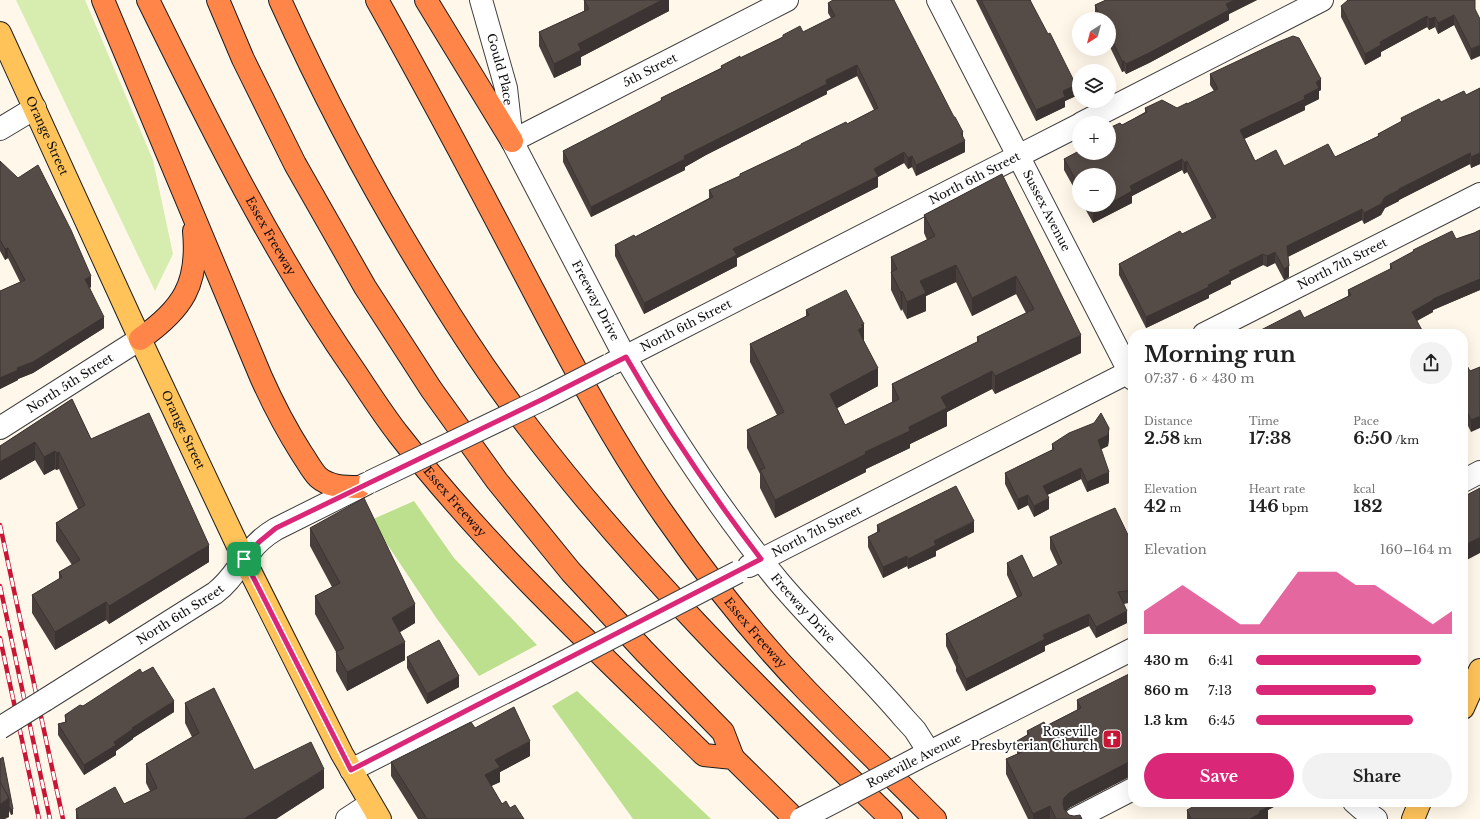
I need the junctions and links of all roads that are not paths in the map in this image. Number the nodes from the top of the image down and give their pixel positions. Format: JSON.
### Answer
{"nodes":[{"id":1,"x":103,"y":0,"type":"edge"},
{"id":2,"x":148,"y":0,"type":"edge"},
{"id":3,"x":218,"y":0,"type":"edge"},
{"id":4,"x":280,"y":0,"type":"edge"},
{"id":5,"x":377,"y":0,"type":"edge"},
{"id":6,"x":426,"y":0,"type":"edge"},
{"id":7,"x":481,"y":0,"type":"edge"},
{"id":8,"x":787,"y":0,"type":"edge"},
{"id":9,"x":938,"y":0,"type":"edge"},
{"id":10,"x":1322,"y":0,"type":"edge"},
{"id":11,"x":0,"y":33,"type":"edge"},
{"id":12,"x":35,"y":108,"type":"junction"},
{"id":13,"x":1096,"y":116,"type":"edge"},
{"id":14,"x":0,"y":129,"type":"edge"},
{"id":15,"x":1072,"y":129,"type":"edge"},
{"id":16,"x":512,"y":141,"type":"junction"},
{"id":17,"x":1018,"y":156,"type":"junction"},
{"id":18,"x":1480,"y":194,"type":"edge"},
{"id":19,"x":189,"y":205,"type":"junction"},
{"id":20,"x":1214,"y":329,"type":"edge"},
{"id":21,"x":140,"y":339,"type":"junction"},
{"id":22,"x":617,"y":361,"type":"junction"},
{"id":23,"x":1128,"y":366,"type":"edge"},
{"id":24,"x":1128,"y":376,"type":"edge"},
{"id":25,"x":0,"y":428,"type":"edge"},
{"id":26,"x":1480,"y":472,"type":"edge"},
{"id":27,"x":1468,"y":478,"type":"edge"},
{"id":28,"x":365,"y":484,"type":"junction"},
{"id":29,"x":244,"y":559,"type":"junction"},
{"id":30,"x":761,"y":559,"type":"junction"},
{"id":31,"x":1128,"y":651,"type":"edge"},
{"id":32,"x":1480,"y":670,"type":"edge"},
{"id":33,"x":1468,"y":697,"type":"edge"},
{"id":34,"x":0,"y":728,"type":"edge"},
{"id":35,"x":924,"y":755,"type":"junction"},
{"id":36,"x":733,"y":758,"type":"junction"},
{"id":37,"x":351,"y":770,"type":"junction"},
{"id":38,"x":1128,"y":792,"type":"edge"},
{"id":39,"x":1418,"y":807,"type":"edge"},
{"id":40,"x":375,"y":812,"type":"edge"},
{"id":41,"x":347,"y":819,"type":"edge"},
{"id":42,"x":795,"y":819,"type":"edge"},
{"id":43,"x":802,"y":819,"type":"edge"},
{"id":44,"x":891,"y":819,"type":"edge"},
{"id":45,"x":935,"y":819,"type":"edge"},
{"id":46,"x":1075,"y":819,"type":"edge"},
{"id":47,"x":1413,"y":819,"type":"edge"}],
"edges":[{"from":1,"to":19,"type":"highway"},
{"from":2,"to":36,"type":"highway","name":"Essex Freeway"},
{"from":3,"to":36,"type":"highway"},
{"from":4,"to":44,"type":"highway"},
{"from":5,"to":45,"type":"highway","name":"Essex Freeway"},
{"from":6,"to":16,"type":"highway"},
{"from":7,"to":16,"type":"street","name":"Gould Place"},
{"from":8,"to":16,"type":"street","name":"5th Street"},
{"from":9,"to":17,"type":"street","name":"Sussex Avenue"},
{"from":10,"to":13,"type":"street"},
{"from":11,"to":12,"type":"main road","name":"Orange Street"},
{"from":12,"to":14,"type":"street"},
{"from":12,"to":21,"type":"main road","name":"Orange Street"},
{"from":15,"to":17,"type":"street","name":"North 6th Street"},
{"from":16,"to":22,"type":"street","name":"Freeway Drive"},
{"from":17,"to":22,"type":"street","name":"North 6th Street"},
{"from":17,"to":23,"type":"street","name":"Sussex Avenue"},
{"from":18,"to":20,"type":"street","name":"North 7th Street"},
{"from":19,"to":21,"type":"highway"},
{"from":19,"to":28,"type":"highway"},
{"from":21,"to":25,"type":"street","name":"North 5th Street"},
{"from":21,"to":29,"type":"main road","name":"Orange Street"},
{"from":22,"to":28,"type":"street","name":"North 6th Street","bridge":true},
{"from":22,"to":30,"type":"street","name":"Freeway Drive"},
{"from":24,"to":30,"type":"street","name":"North 7th Street"},
{"from":26,"to":27,"type":"street"},
{"from":28,"to":29,"type":"street","name":"North 6th Street"},
{"from":29,"to":34,"type":"street","name":"North 6th Street","bridge":true},
{"from":29,"to":37,"type":"main road","name":"Orange Street"},
{"from":30,"to":35,"type":"street","name":"Freeway Drive"},
{"from":30,"to":37,"type":"street","name":"North 7th Street","bridge":true},
{"from":31,"to":35,"type":"street","name":"Roseville Avenue"},
{"from":32,"to":33,"type":"main road"},
{"from":35,"to":43,"type":"street","name":"Roseville Avenue","bridge":true},
{"from":36,"to":42,"type":"highway"},
{"from":37,"to":40,"type":"main road","name":"Orange Street"},
{"from":38,"to":46,"type":"street"},
{"from":39,"to":47,"type":"main road"},
{"from":40,"to":41,"type":"street"}]}
